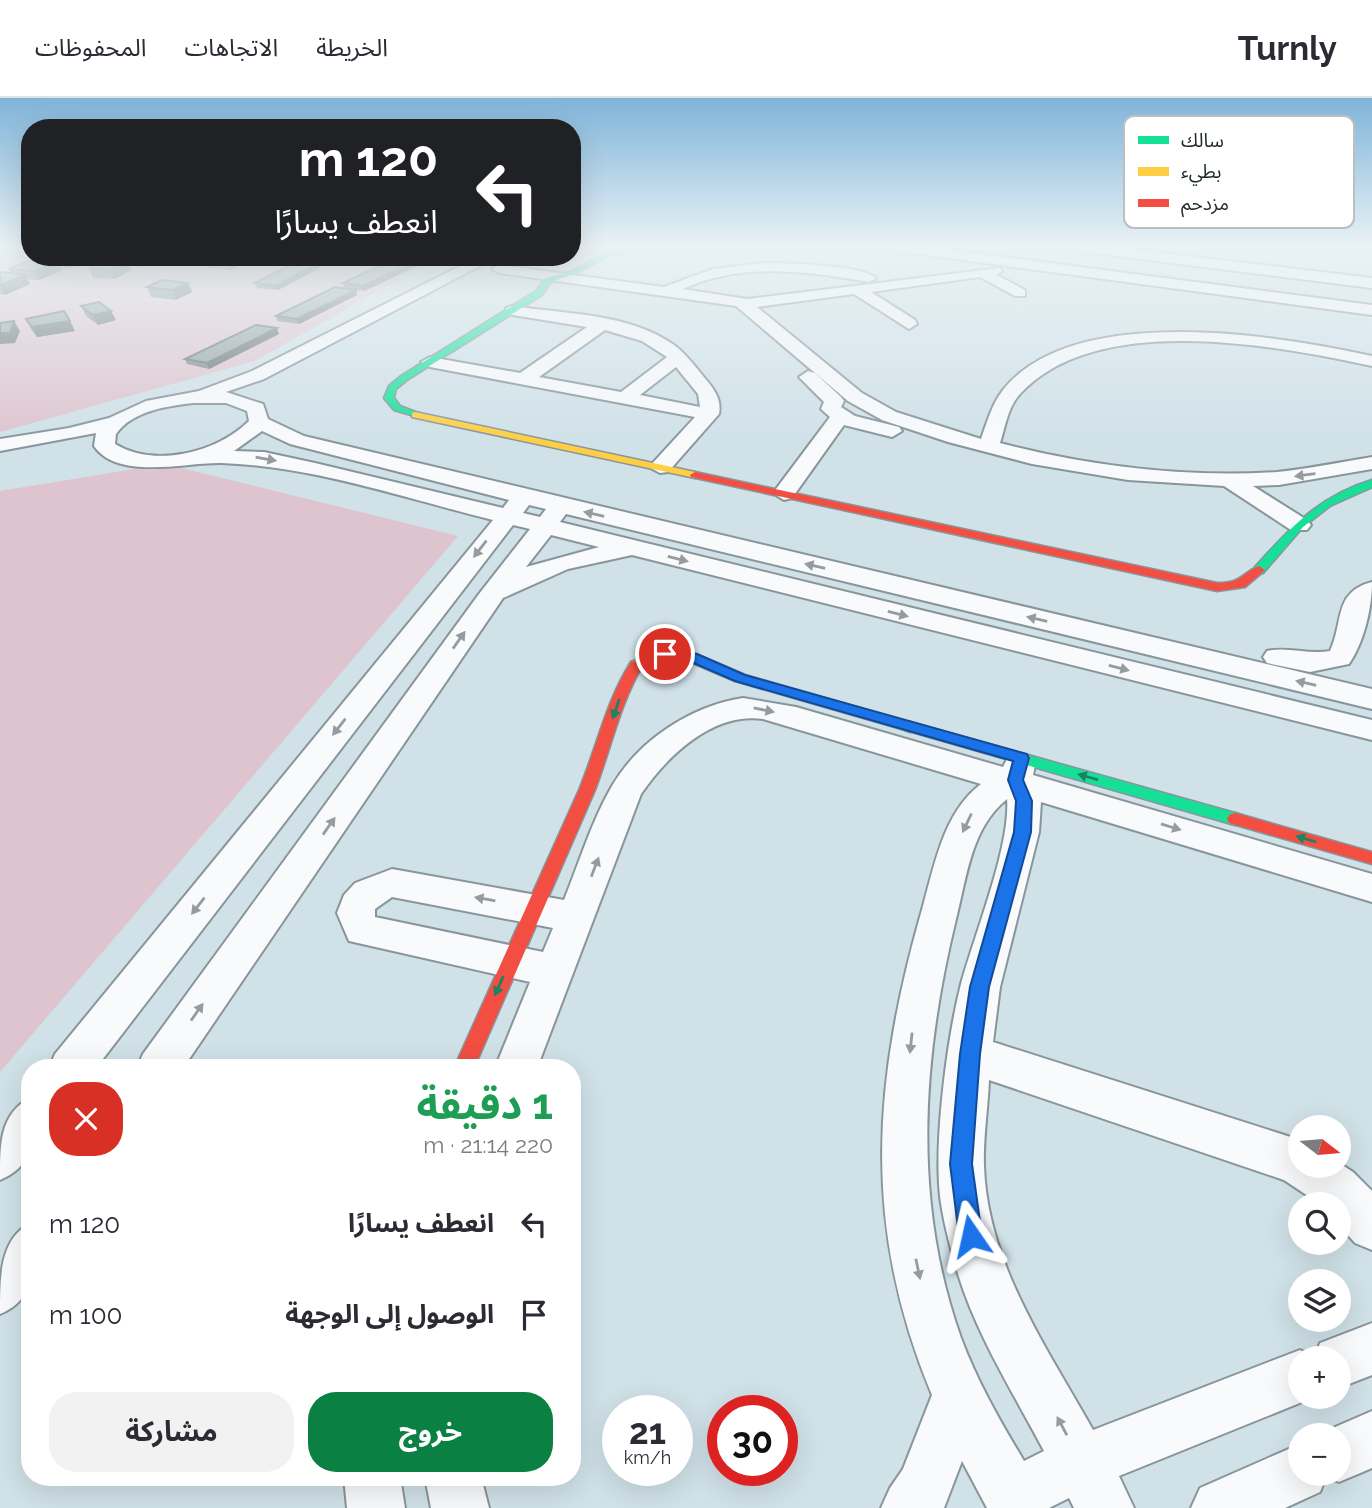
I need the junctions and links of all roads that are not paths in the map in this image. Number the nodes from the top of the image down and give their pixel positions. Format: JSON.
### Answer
{"nodes":[{"id":1,"x":381,"y":312,"type":"edge"},
{"id":2,"x":412,"y":312,"type":"edge"},
{"id":3,"x":512,"y":312,"type":"joint"},
{"id":4,"x":730,"y":312,"type":"edge"},
{"id":5,"x":750,"y":312,"type":"edge"},
{"id":6,"x":891,"y":312,"type":"edge"},
{"id":7,"x":909,"y":324,"type":"dead end"},
{"id":8,"x":600,"y":326,"type":"junction"},
{"id":9,"x":677,"y":358,"type":"junction"},
{"id":10,"x":1372,"y":361,"type":"edge"},
{"id":11,"x":430,"y":362,"type":"junction"},
{"id":12,"x":524,"y":379,"type":"junction"},
{"id":13,"x":282,"y":383,"type":"dead end"},
{"id":14,"x":193,"y":397,"type":"junction"},
{"id":15,"x":855,"y":397,"type":"junction"},
{"id":16,"x":625,"y":398,"type":"junction"},
{"id":17,"x":260,"y":409,"type":"junction"},
{"id":18,"x":837,"y":409,"type":"junction"},
{"id":19,"x":709,"y":414,"type":"junction"},
{"id":20,"x":116,"y":422,"type":"junction"},
{"id":21,"x":0,"y":446,"type":"edge"},
{"id":22,"x":989,"y":446,"type":"junction"},
{"id":23,"x":111,"y":453,"type":"junction"},
{"id":24,"x":198,"y":456,"type":"junction"},
{"id":25,"x":0,"y":463,"type":"edge"},
{"id":26,"x":1372,"y":463,"type":"edge"},
{"id":27,"x":660,"y":467,"type":"junction"},
{"id":28,"x":1228,"y":480,"type":"junction"},
{"id":29,"x":1372,"y":483,"type":"edge"},
{"id":30,"x":784,"y":493,"type":"junction"},
{"id":31,"x":1251,"y":494,"type":"junction"},
{"id":32,"x":515,"y":507,"type":"junction"},
{"id":33,"x":553,"y":516,"type":"junction"},
{"id":34,"x":1299,"y":525,"type":"junction"},
{"id":35,"x":636,"y":549,"type":"junction"},
{"id":36,"x":1372,"y":590,"type":"edge"},
{"id":37,"x":488,"y":600,"type":"junction"},
{"id":38,"x":1223,"y":663,"type":"junction"},
{"id":39,"x":740,"y":678,"type":"junction"},
{"id":40,"x":1372,"y":699,"type":"edge"},
{"id":41,"x":726,"y":711,"type":"junction"},
{"id":42,"x":1372,"y":730,"type":"edge"},
{"id":43,"x":1018,"y":769,"type":"junction"},
{"id":44,"x":1263,"y":841,"type":"junction"},
{"id":45,"x":1372,"y":858,"type":"edge"},
{"id":46,"x":1372,"y":888,"type":"edge"},
{"id":47,"x":534,"y":908,"type":"junction"},
{"id":48,"x":576,"y":917,"type":"junction"},
{"id":49,"x":510,"y":961,"type":"junction"},
{"id":50,"x":555,"y":970,"type":"junction"},
{"id":51,"x":970,"y":1054,"type":"junction"},
{"id":52,"x":77,"y":1059,"type":"edge"},
{"id":53,"x":164,"y":1059,"type":"edge"},
{"id":54,"x":468,"y":1059,"type":"edge"},
{"id":55,"x":520,"y":1059,"type":"edge"},
{"id":56,"x":21,"y":1130,"type":"edge"},
{"id":57,"x":0,"y":1157,"type":"edge"},
{"id":58,"x":1288,"y":1160,"type":"edge"},
{"id":59,"x":1322,"y":1178,"type":"edge"},
{"id":60,"x":1346,"y":1178,"type":"edge"},
{"id":61,"x":1372,"y":1186,"type":"edge"},
{"id":62,"x":1372,"y":1226,"type":"edge"},
{"id":63,"x":21,"y":1260,"type":"edge"},
{"id":64,"x":0,"y":1289,"type":"edge"},
{"id":65,"x":1372,"y":1349,"type":"edge"},
{"id":66,"x":1351,"y":1357,"type":"edge"},
{"id":67,"x":1288,"y":1383,"type":"edge"},
{"id":68,"x":959,"y":1394,"type":"junction"},
{"id":69,"x":1372,"y":1439,"type":"edge"},
{"id":70,"x":1351,"y":1449,"type":"edge"},
{"id":71,"x":1288,"y":1477,"type":"edge"},
{"id":72,"x":1093,"y":1485,"type":"edge"},
{"id":73,"x":373,"y":1486,"type":"edge"},
{"id":74,"x":455,"y":1486,"type":"edge"},
{"id":75,"x":1015,"y":1502,"type":"edge"},
{"id":76,"x":376,"y":1508,"type":"edge"},
{"id":77,"x":460,"y":1508,"type":"edge"},
{"id":78,"x":911,"y":1508,"type":"edge"},
{"id":79,"x":1220,"y":1508,"type":"edge"}],
"edges":[{"from":1,"to":14,"type":"street"},
{"from":2,"to":13,"type":"street"},
{"from":3,"to":8,"type":"street"},
{"from":3,"to":11,"type":"street"},
{"from":4,"to":18,"type":"street"},
{"from":5,"to":15,"type":"street"},
{"from":6,"to":7,"type":"street"},
{"from":8,"to":9,"type":"street"},
{"from":8,"to":12,"type":"street"},
{"from":9,"to":16,"type":"street"},
{"from":9,"to":19,"type":"street"},
{"from":10,"to":22,"type":"street"},
{"from":11,"to":12,"type":"street"},
{"from":11,"to":27,"type":"street"},
{"from":12,"to":16,"type":"street"},
{"from":14,"to":17,"type":"street"},
{"from":14,"to":20,"type":"street"},
{"from":15,"to":18,"type":"street"},
{"from":15,"to":22,"type":"street"},
{"from":16,"to":19,"type":"street"},
{"from":17,"to":24,"type":"street"},
{"from":17,"to":32,"type":"street"},
{"from":18,"to":30,"type":"street"},
{"from":18,"to":31,"type":"street"},
{"from":19,"to":27,"type":"street"},
{"from":20,"to":21,"type":"street"},
{"from":20,"to":23,"type":"street"},
{"from":22,"to":28,"type":"street"},
{"from":23,"to":24,"type":"street"},
{"from":23,"to":25,"type":"street"},
{"from":24,"to":32,"type":"street","one_way":true},
{"from":26,"to":28,"type":"street","one_way":true},
{"from":27,"to":30,"type":"street"},
{"from":28,"to":31,"type":"street"},
{"from":29,"to":34,"type":"street"},
{"from":30,"to":34,"type":"street"},
{"from":31,"to":34,"type":"street"},
{"from":32,"to":33,"type":"street"},
{"from":32,"to":52,"type":"street","one_way":true},
{"from":33,"to":35,"type":"street"},
{"from":33,"to":37,"type":"street"},
{"from":38,"to":33,"type":"street","one_way":true},
{"from":35,"to":37,"type":"street"},
{"from":35,"to":42,"type":"street","one_way":true},
{"from":36,"to":38,"type":"street"},
{"from":53,"to":37,"type":"street","one_way":true},
{"from":40,"to":38,"type":"street","one_way":true},
{"from":39,"to":41,"type":"street"},
{"from":39,"to":43,"type":"street"},
{"from":39,"to":47,"type":"street","one_way":true},
{"from":41,"to":43,"type":"street","one_way":true},
{"from":48,"to":41,"type":"street","one_way":true},
{"from":43,"to":44,"type":"street"},
{"from":43,"to":51,"type":"street"},
{"from":43,"to":68,"type":"street","one_way":true},
{"from":45,"to":44,"type":"street","one_way":true},
{"from":44,"to":46,"type":"street"},
{"from":47,"to":48,"type":"street"},
{"from":47,"to":49,"type":"street"},
{"from":47,"to":49,"type":"street","one_way":true},
{"from":48,"to":50,"type":"street"},
{"from":49,"to":50,"type":"street"},
{"from":49,"to":54,"type":"street","one_way":true},
{"from":50,"to":55,"type":"street"},
{"from":51,"to":58,"type":"street"},
{"from":72,"to":51,"type":"street","one_way":true},
{"from":56,"to":57,"type":"street"},
{"from":59,"to":62,"type":"street"},
{"from":60,"to":61,"type":"street"},
{"from":63,"to":64,"type":"street"},
{"from":65,"to":66,"type":"street"},
{"from":67,"to":72,"type":"street"},
{"from":68,"to":75,"type":"street"},
{"from":68,"to":78,"type":"street"},
{"from":69,"to":70,"type":"street"},
{"from":71,"to":79,"type":"street"},
{"from":72,"to":75,"type":"street"},
{"from":73,"to":76,"type":"street"},
{"from":74,"to":77,"type":"street"}]}
